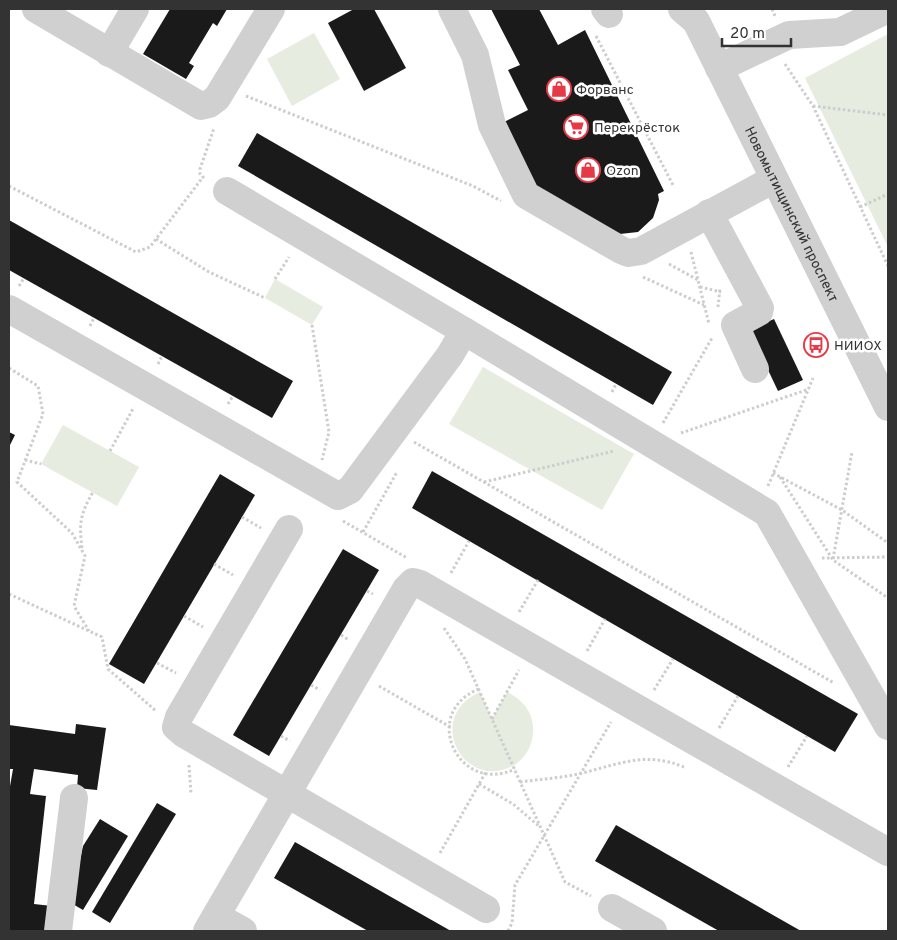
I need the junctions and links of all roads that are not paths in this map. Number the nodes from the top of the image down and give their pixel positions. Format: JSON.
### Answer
{"nodes":[{"id":1,"x":135,"y":9,"type":"edge"},
{"id":2,"x":271,"y":9,"type":"edge"},
{"id":3,"x":452,"y":9,"type":"edge"},
{"id":4,"x":888,"y":9,"type":"edge"},
{"id":5,"x":37,"y":15,"type":"edge"},
{"id":6,"x":689,"y":15,"type":"edge"},
{"id":7,"x":110,"y":53,"type":"junction"},
{"id":8,"x":719,"y":68,"type":"junction"},
{"id":9,"x":774,"y":179,"type":"junction"},
{"id":10,"x":227,"y":191,"type":"road end"},
{"id":11,"x":710,"y":206,"type":"junction"},
{"id":12,"x":9,"y":309,"type":"edge"},
{"id":13,"x":464,"y":331,"type":"junction"},
{"id":14,"x":755,"y":369,"type":"dead end"},
{"id":15,"x":888,"y":407,"type":"edge"},
{"id":16,"x":289,"y":529,"type":"dead end"},
{"id":17,"x":888,"y":726,"type":"edge"},
{"id":18,"x":286,"y":794,"type":"junction"},
{"id":19,"x":74,"y":798,"type":"dead end"},
{"id":20,"x":888,"y":852,"type":"edge"},
{"id":21,"x":612,"y":908,"type":"road end"},
{"id":22,"x":486,"y":909,"type":"dead end"},
{"id":23,"x":212,"y":924,"type":"edge"},
{"id":24,"x":58,"y":931,"type":"edge"},
{"id":25,"x":243,"y":931,"type":"edge"},
{"id":26,"x":653,"y":931,"type":"edge"}],
"edges":[{"from":1,"to":7,"type":"street"},
{"from":2,"to":7,"type":"street"},
{"from":3,"to":11,"type":"street"},
{"from":4,"to":8,"type":"street"},
{"from":5,"to":7,"type":"street"},
{"from":6,"to":8,"type":"street","name":"Новомытищинский проспект"},
{"from":8,"to":9,"type":"street","name":"Новомытищинский проспект"},
{"from":9,"to":11,"type":"street"},
{"from":9,"to":15,"type":"street","name":"Новомытищинский проспект"},
{"from":10,"to":13,"type":"street"},
{"from":11,"to":14,"type":"street"},
{"from":12,"to":13,"type":"street"},
{"from":13,"to":17,"type":"street"},
{"from":16,"to":18,"type":"street"},
{"from":18,"to":20,"type":"street"},
{"from":18,"to":22,"type":"street"},
{"from":18,"to":23,"type":"street"},
{"from":19,"to":24,"type":"street"},
{"from":21,"to":26,"type":"street"},
{"from":23,"to":25,"type":"street"}]}
